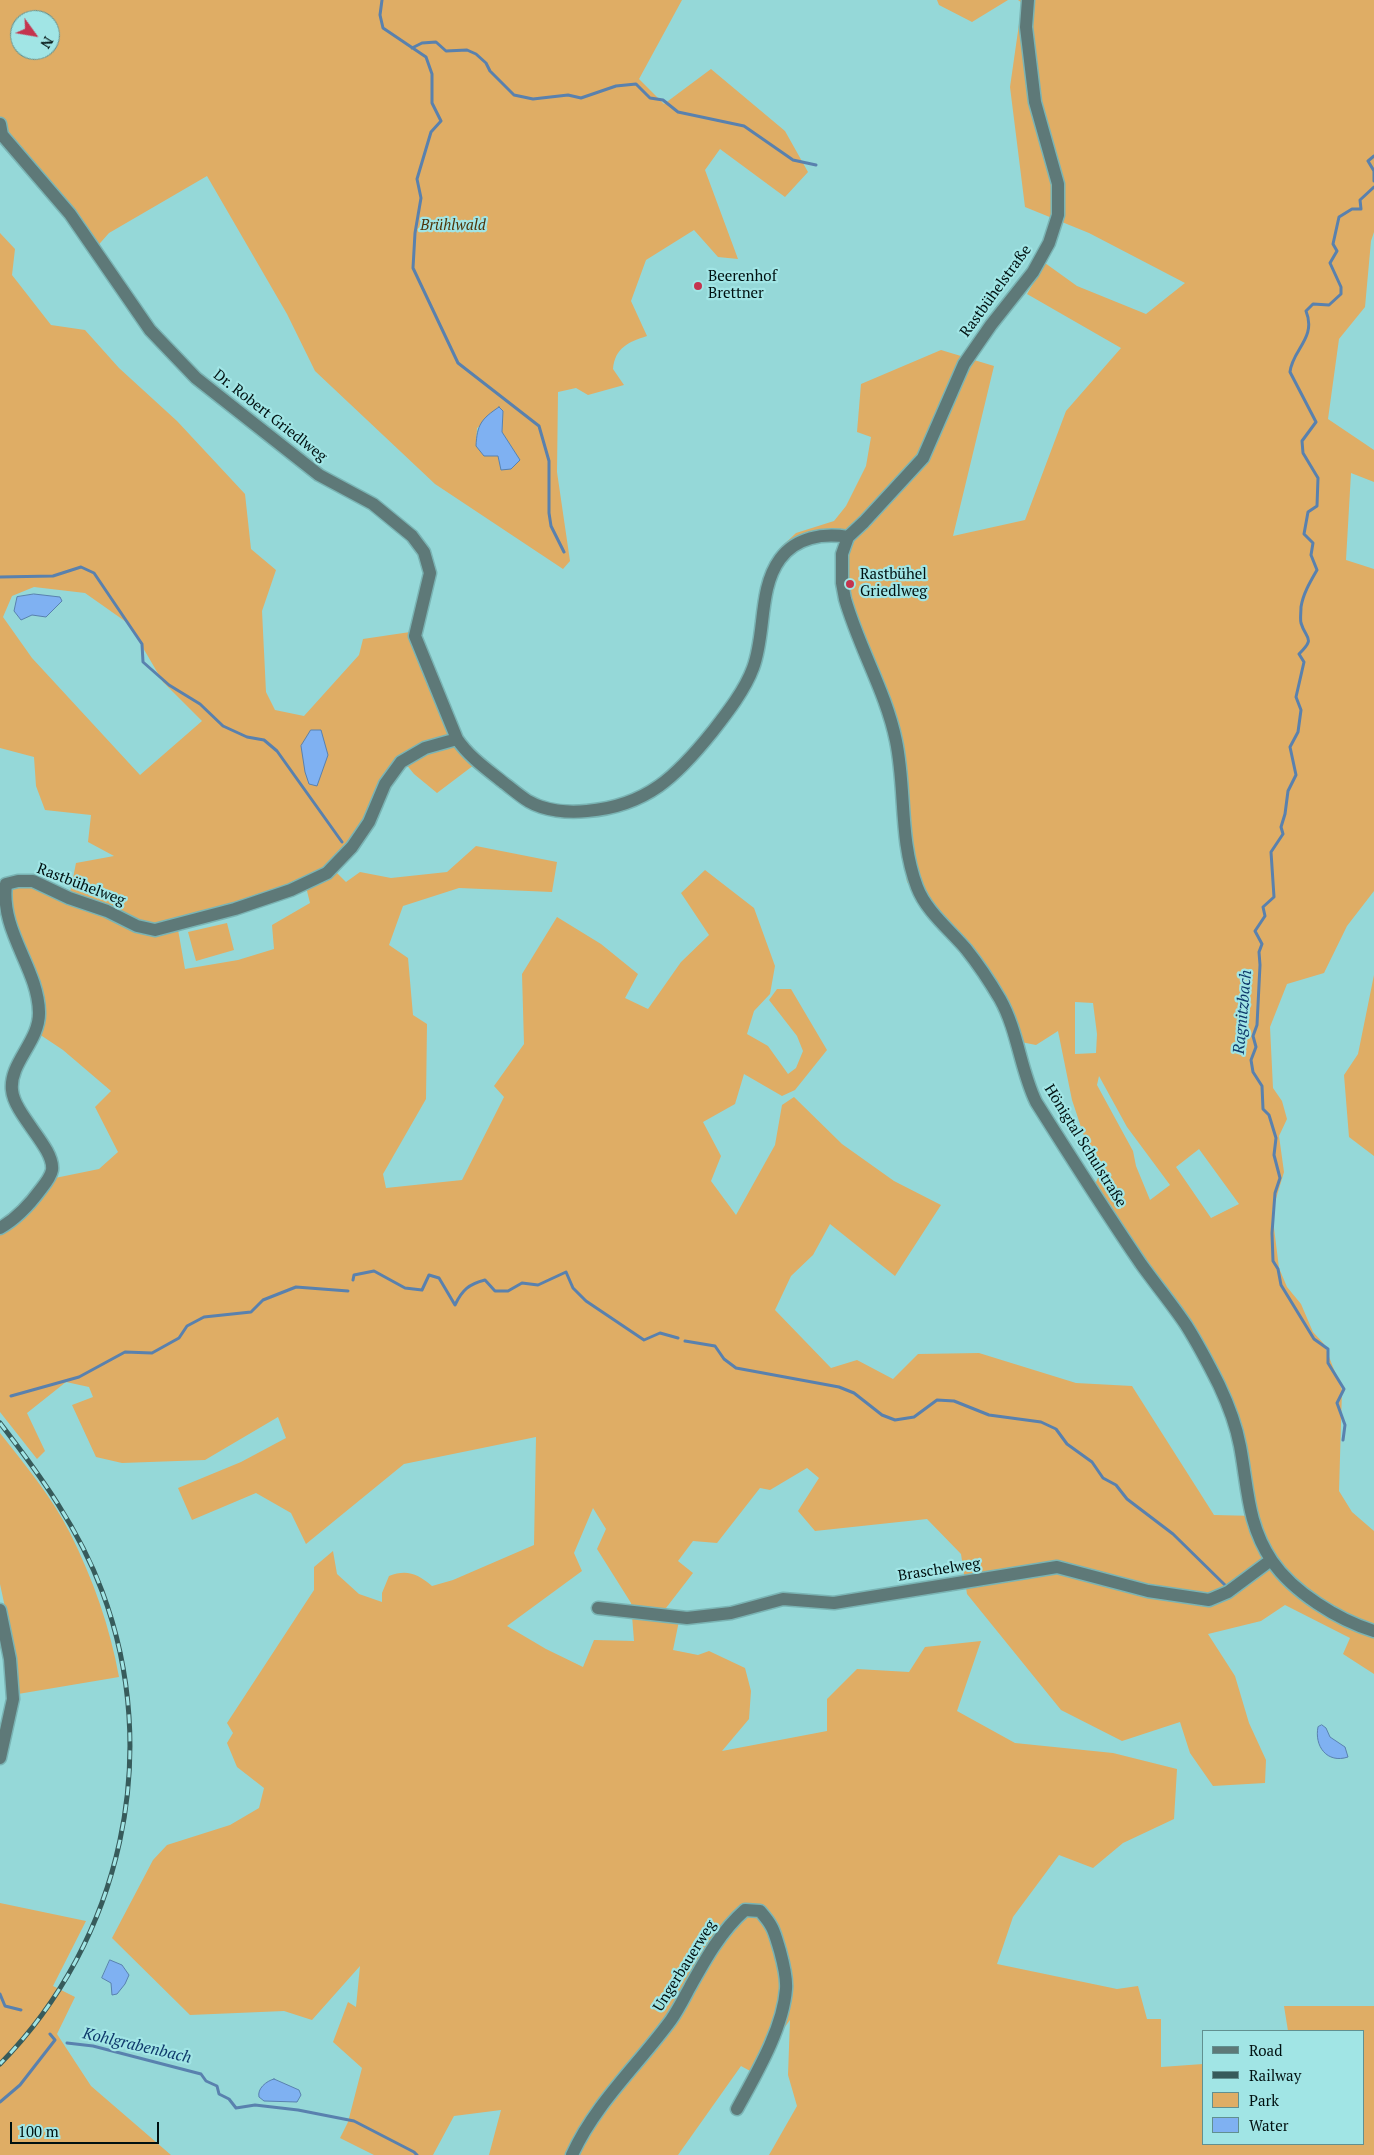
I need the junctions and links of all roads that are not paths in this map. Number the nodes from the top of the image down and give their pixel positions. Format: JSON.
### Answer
{"nodes":[{"id":1,"x":1028,"y":0,"type":"edge"},
{"id":2,"x":0,"y":124,"type":"edge"},
{"id":3,"x":848,"y":537,"type":"junction"},
{"id":4,"x":457,"y":740,"type":"junction"},
{"id":5,"x":0,"y":1228,"type":"edge"},
{"id":6,"x":1271,"y":1560,"type":"junction"},
{"id":7,"x":598,"y":1608,"type":"dead end"},
{"id":8,"x":0,"y":1610,"type":"edge"},
{"id":9,"x":1374,"y":1631,"type":"edge"},
{"id":10,"x":0,"y":1758,"type":"edge"},
{"id":11,"x":737,"y":2109,"type":"dead end"},
{"id":12,"x":572,"y":2155,"type":"edge"}],
"edges":[{"from":1,"to":3,"type":"street","name":"Rastbühelstraße"},
{"from":2,"to":4,"type":"street","name":"Dr. Robert Griedlweg"},
{"from":3,"to":4,"type":"street"},
{"from":3,"to":6,"type":"street","name":"Hönigtal Schulstraße"},
{"from":4,"to":5,"type":"street","name":"Rastbühelweg"},
{"from":6,"to":7,"type":"street","name":"Braschelweg"},
{"from":6,"to":9,"type":"street","name":"Hönigtal Schulstraße"},
{"from":8,"to":10,"type":"street"},
{"from":11,"to":12,"type":"street","name":"Ungerbauerweg"}]}
